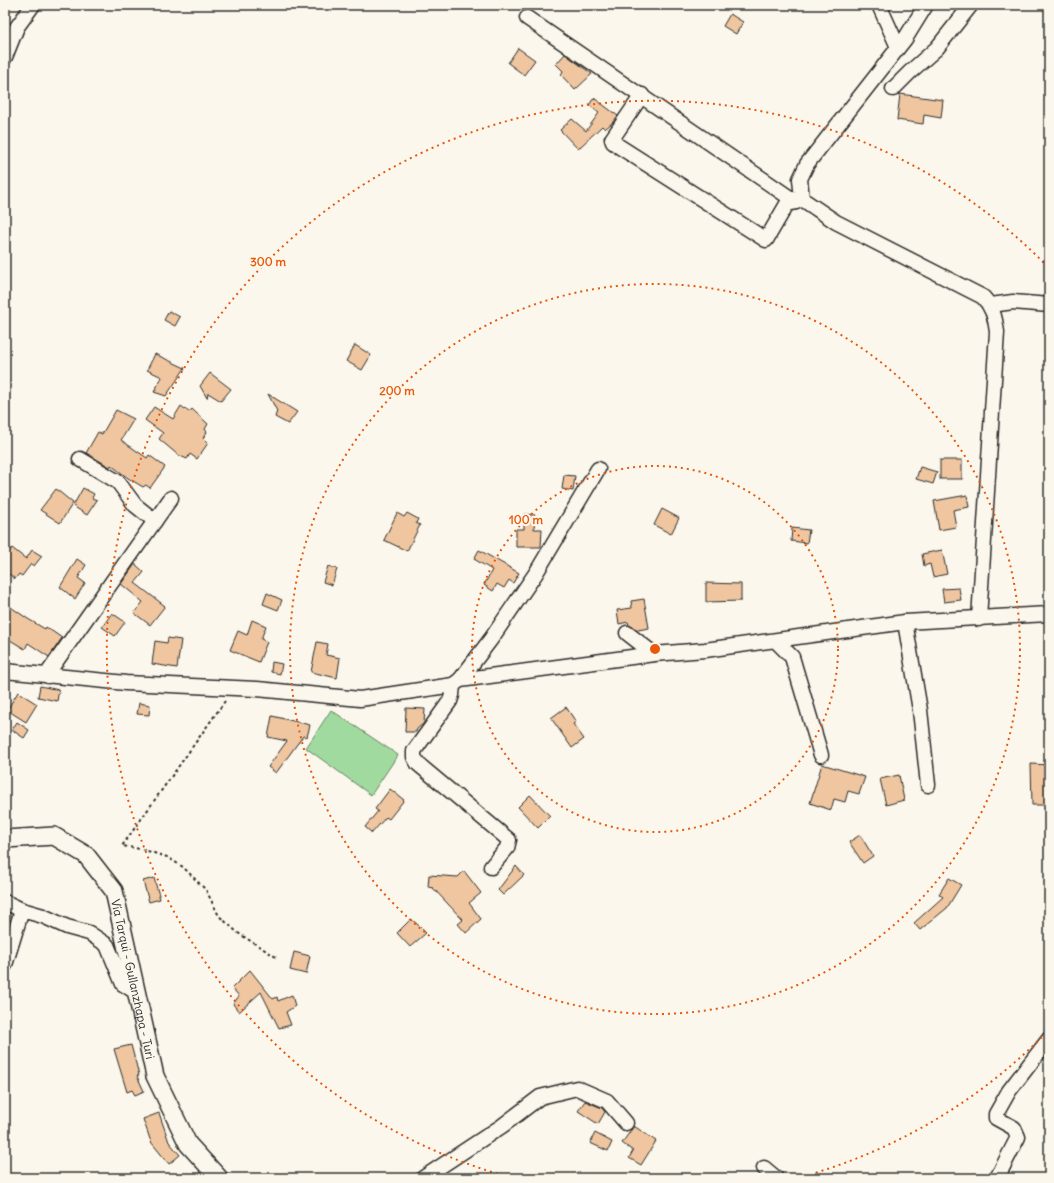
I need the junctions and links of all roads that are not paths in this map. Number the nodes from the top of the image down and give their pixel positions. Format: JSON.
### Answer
{"nodes":[{"id":1,"x":33,"y":5,"type":"edge"},
{"id":2,"x":879,"y":5,"type":"edge"},
{"id":3,"x":926,"y":5,"type":"edge"},
{"id":4,"x":971,"y":5,"type":"edge"},
{"id":5,"x":527,"y":18,"type":"dead end"},
{"id":6,"x":898,"y":47,"type":"junction"},
{"id":7,"x":5,"y":57,"type":"edge"},
{"id":8,"x":893,"y":89,"type":"dead end"},
{"id":9,"x":642,"y":95,"type":"junction"},
{"id":10,"x":800,"y":201,"type":"junction"},
{"id":11,"x":991,"y":305,"type":"junction"},
{"id":12,"x":1049,"y":305,"type":"edge"},
{"id":13,"x":80,"y":459,"type":"dead end"},
{"id":14,"x":598,"y":469,"type":"dead end"},
{"id":15,"x":171,"y":498,"type":"dead end"},
{"id":16,"x":155,"y":521,"type":"junction"},
{"id":17,"x":1049,"y":614,"type":"edge"},
{"id":18,"x":979,"y":619,"type":"junction"},
{"id":19,"x":905,"y":622,"type":"junction"},
{"id":20,"x":627,"y":634,"type":"dead end"},
{"id":21,"x":776,"y":641,"type":"junction"},
{"id":22,"x":654,"y":654,"type":"junction"},
{"id":23,"x":5,"y":671,"type":"edge"},
{"id":24,"x":48,"y":676,"type":"junction"},
{"id":25,"x":456,"y":682,"type":"junction"},
{"id":26,"x":821,"y":755,"type":"dead end"},
{"id":27,"x":928,"y":785,"type":"dead end"},
{"id":28,"x":5,"y":839,"type":"edge"},
{"id":29,"x":491,"y":867,"type":"dead end"},
{"id":30,"x":5,"y":902,"type":"edge"},
{"id":31,"x":22,"y":910,"type":"junction"},
{"id":32,"x":5,"y":965,"type":"edge"},
{"id":33,"x":136,"y":992,"type":"junction"},
{"id":34,"x":1049,"y":1039,"type":"edge"},
{"id":35,"x":626,"y":1123,"type":"dead end"},
{"id":36,"x":764,"y":1168,"type":"dead end"},
{"id":37,"x":219,"y":1178,"type":"edge"},
{"id":38,"x":423,"y":1178,"type":"edge"},
{"id":39,"x":776,"y":1178,"type":"edge"},
{"id":40,"x":997,"y":1178,"type":"edge"}],
"edges":[{"from":1,"to":7,"type":"street"},
{"from":2,"to":6,"type":"street"},
{"from":3,"to":6,"type":"street"},
{"from":4,"to":8,"type":"street"},
{"from":5,"to":9,"type":"street"},
{"from":6,"to":10,"type":"street"},
{"from":9,"to":10,"type":"street"},
{"from":9,"to":10,"type":"street"},
{"from":10,"to":11,"type":"street"},
{"from":11,"to":12,"type":"street"},
{"from":11,"to":18,"type":"street"},
{"from":13,"to":16,"type":"street"},
{"from":14,"to":25,"type":"street"},
{"from":15,"to":16,"type":"street"},
{"from":16,"to":24,"type":"street"},
{"from":17,"to":18,"type":"street"},
{"from":18,"to":19,"type":"street"},
{"from":19,"to":21,"type":"street"},
{"from":19,"to":27,"type":"street"},
{"from":20,"to":22,"type":"street"},
{"from":21,"to":22,"type":"street"},
{"from":21,"to":26,"type":"street"},
{"from":22,"to":25,"type":"street"},
{"from":23,"to":24,"type":"street"},
{"from":24,"to":25,"type":"street"},
{"from":25,"to":29,"type":"street"},
{"from":28,"to":33,"type":"main road","name":"Vía Tarqui - Gullanzhapa - Turi"},
{"from":30,"to":31,"type":"street"},
{"from":31,"to":32,"type":"street"},
{"from":31,"to":33,"type":"street"},
{"from":33,"to":37,"type":"main road","name":"Vía Tarqui - Gullanzhapa - Turi"},
{"from":34,"to":40,"type":"street"},
{"from":35,"to":38,"type":"street"},
{"from":36,"to":39,"type":"street"}]}
